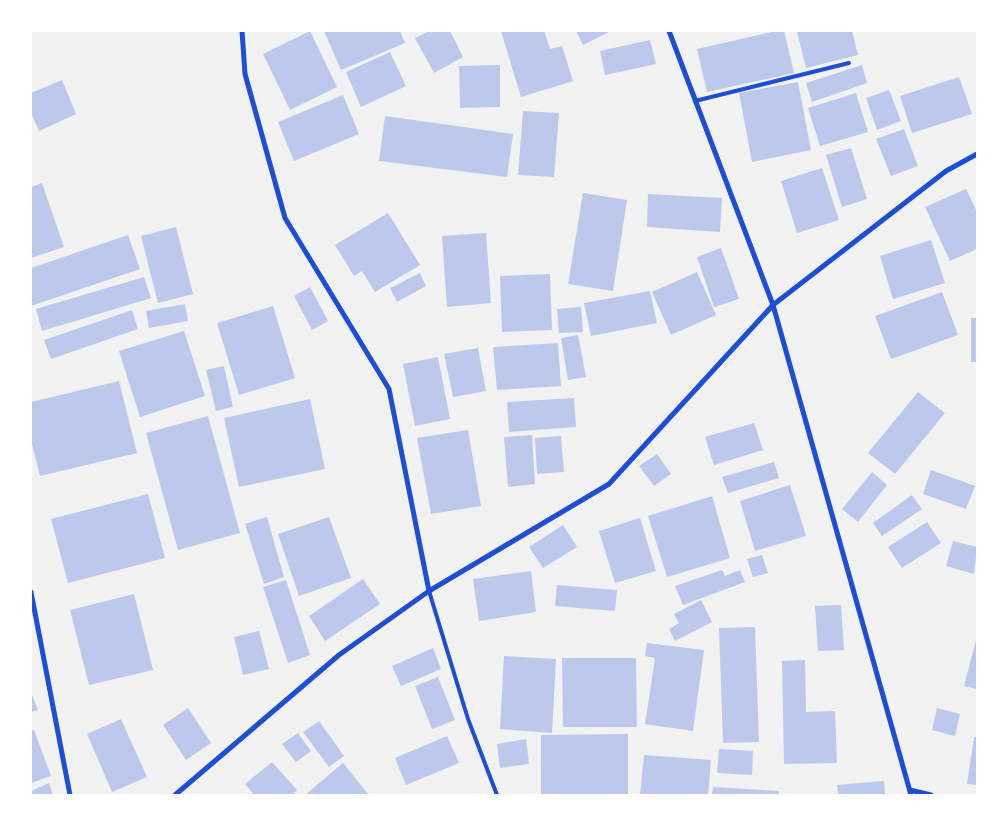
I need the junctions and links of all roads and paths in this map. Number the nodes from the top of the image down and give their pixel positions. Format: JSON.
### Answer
{"nodes":[{"id":1,"x":242,"y":31,"type":"edge"},
{"id":2,"x":669,"y":31,"type":"edge"},
{"id":3,"x":849,"y":63,"type":"dead end"},
{"id":4,"x":695,"y":101,"type":"junction"},
{"id":5,"x":977,"y":154,"type":"edge"},
{"id":6,"x":773,"y":305,"type":"junction"},
{"id":7,"x":429,"y":591,"type":"junction"},
{"id":8,"x":31,"y":592,"type":"edge"},
{"id":9,"x":910,"y":793,"type":"edge"},
{"id":10,"x":70,"y":795,"type":"edge"},
{"id":11,"x":175,"y":795,"type":"edge"},
{"id":12,"x":497,"y":795,"type":"edge"},
{"id":13,"x":931,"y":795,"type":"edge"}],
"edges":[{"from":1,"to":7,"type":"street"},
{"from":2,"to":4,"type":"street"},
{"from":3,"to":4,"type":"lane"},
{"from":4,"to":6,"type":"street"},
{"from":5,"to":6,"type":"street"},
{"from":6,"to":7,"type":"street"},
{"from":6,"to":9,"type":"street"},
{"from":7,"to":11,"type":"street"},
{"from":7,"to":12,"type":"lane"},
{"from":8,"to":10,"type":"street"},
{"from":9,"to":13,"type":"street"}]}
